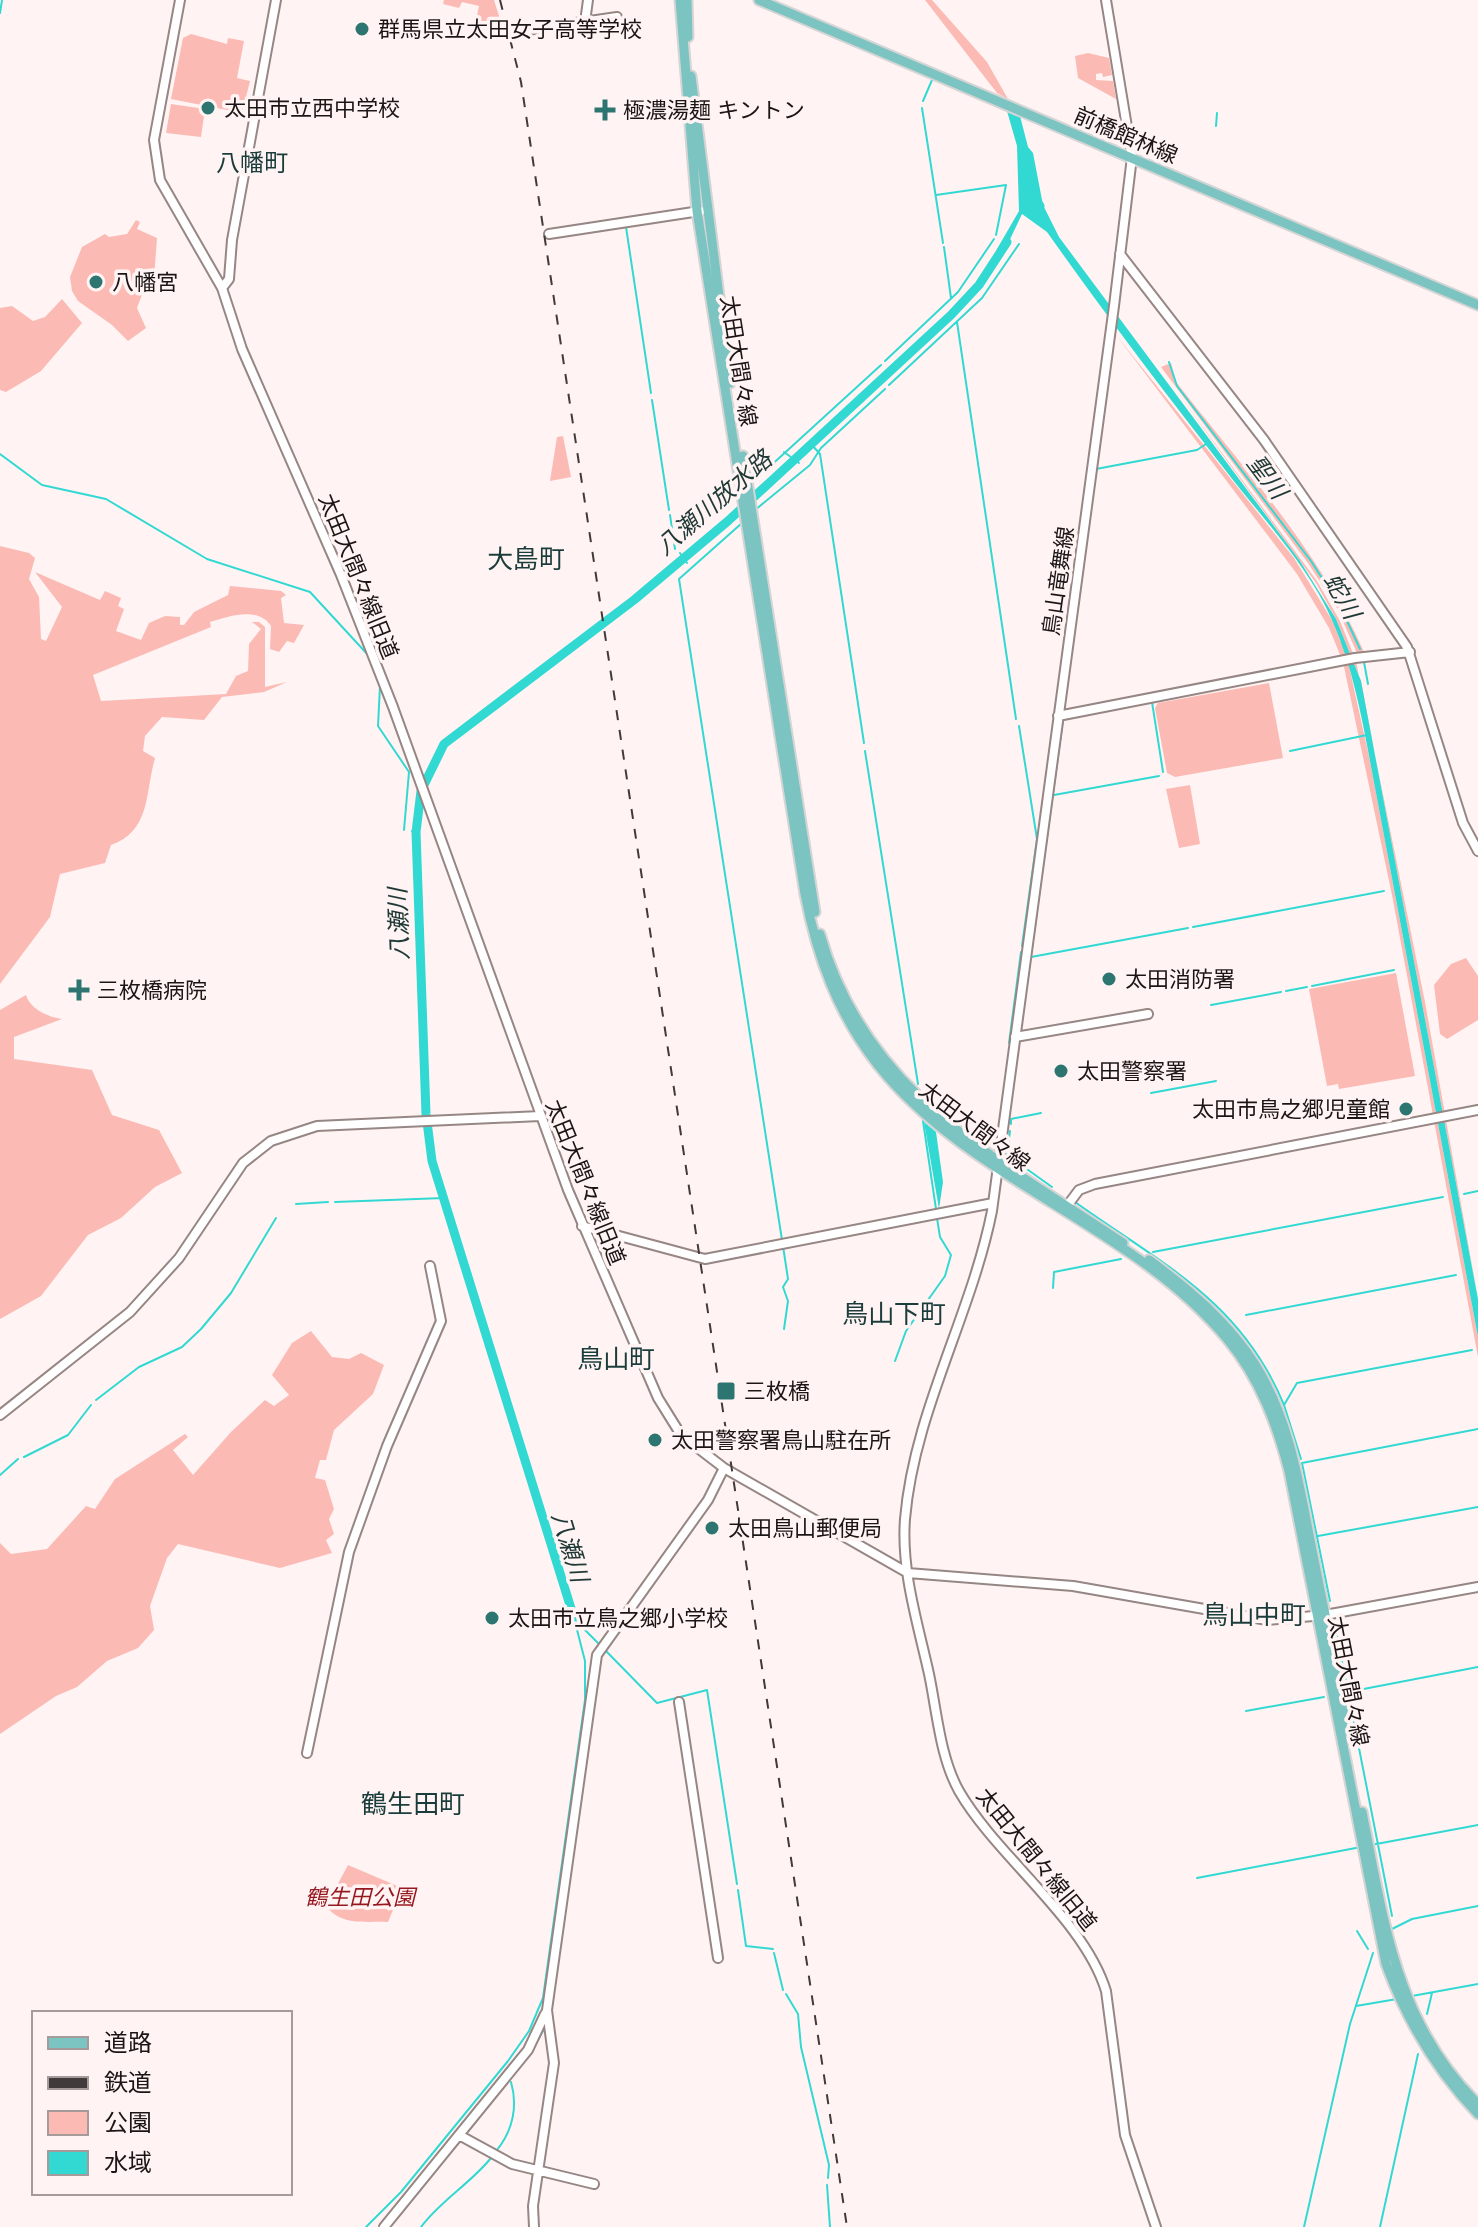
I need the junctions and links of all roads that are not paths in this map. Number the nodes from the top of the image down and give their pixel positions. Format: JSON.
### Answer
{"nodes":[{"id":1,"x":180,"y":0,"type":"edge"},
{"id":2,"x":276,"y":0,"type":"edge"},
{"id":3,"x":588,"y":0,"type":"edge"},
{"id":4,"x":680,"y":0,"type":"edge"},
{"id":5,"x":687,"y":0,"type":"edge"},
{"id":6,"x":759,"y":0,"type":"edge"},
{"id":7,"x":1106,"y":0,"type":"edge"},
{"id":8,"x":617,"y":17,"type":"dead end"},
{"id":9,"x":585,"y":22,"type":"junction"},
{"id":10,"x":514,"y":32,"type":"dead end"},
{"id":11,"x":1132,"y":157,"type":"junction"},
{"id":12,"x":701,"y":210,"type":"junction"},
{"id":13,"x":549,"y":234,"type":"dead end"},
{"id":14,"x":1120,"y":254,"type":"junction"},
{"id":15,"x":222,"y":288,"type":"junction"},
{"id":16,"x":1478,"y":305,"type":"edge"},
{"id":17,"x":1410,"y":652,"type":"junction"},
{"id":18,"x":1058,"y":716,"type":"junction"},
{"id":19,"x":1478,"y":851,"type":"edge"},
{"id":20,"x":1015,"y":1034,"type":"junction"},
{"id":21,"x":1478,"y":1110,"type":"edge"},
{"id":22,"x":540,"y":1116,"type":"junction"},
{"id":23,"x":998,"y":1164,"type":"junction"},
{"id":24,"x":993,"y":1203,"type":"junction"},
{"id":25,"x":1067,"y":1206,"type":"junction"},
{"id":26,"x":582,"y":1226,"type":"junction"},
{"id":27,"x":430,"y":1266,"type":"dead end"},
{"id":28,"x":0,"y":1415,"type":"edge"},
{"id":29,"x":724,"y":1468,"type":"junction"},
{"id":30,"x":908,"y":1573,"type":"junction"},
{"id":31,"x":1478,"y":1587,"type":"edge"},
{"id":32,"x":1321,"y":1615,"type":"junction"},
{"id":33,"x":679,"y":1702,"type":"dead end"},
{"id":34,"x":307,"y":1753,"type":"dead end"},
{"id":35,"x":718,"y":1958,"type":"dead end"},
{"id":36,"x":547,"y":2010,"type":"junction"},
{"id":37,"x":1478,"y":2104,"type":"edge"},
{"id":38,"x":1478,"y":2114,"type":"edge"},
{"id":39,"x":459,"y":2135,"type":"junction"},
{"id":40,"x":538,"y":2172,"type":"junction"},
{"id":41,"x":594,"y":2184,"type":"dead end"},
{"id":42,"x":384,"y":2227,"type":"edge"},
{"id":43,"x":534,"y":2227,"type":"edge"},
{"id":44,"x":1156,"y":2227,"type":"edge"}],
"edges":[{"from":1,"to":15,"type":"street","name":"太田大間々線旧道"},
{"from":2,"to":15,"type":"street"},
{"from":3,"to":9,"type":"street"},
{"from":4,"to":12,"type":"main road","name":"太田大間々線"},
{"from":5,"to":12,"type":"main road","name":"太田大間々線"},
{"from":6,"to":11,"type":"main road","name":"前橋館林線"},
{"from":7,"to":11,"type":"street","name":"鳥山竜舞線"},
{"from":8,"to":9,"type":"street"},
{"from":9,"to":10,"type":"street"},
{"from":11,"to":14,"type":"street","name":"鳥山竜舞線"},
{"from":11,"to":16,"type":"main road","name":"前橋館林線"},
{"from":12,"to":13,"type":"street"},
{"from":12,"to":23,"type":"main road","name":"太田大間々線"},
{"from":14,"to":17,"type":"street"},
{"from":14,"to":18,"type":"street","name":"鳥山竜舞線"},
{"from":15,"to":22,"type":"street","name":"太田大間々線旧道"},
{"from":17,"to":18,"type":"street"},
{"from":17,"to":19,"type":"street"},
{"from":18,"to":20,"type":"street","name":"鳥山竜舞線"},
{"from":20,"to":20,"type":"street"},
{"from":20,"to":23,"type":"street","name":"鳥山竜舞線"},
{"from":21,"to":25,"type":"street"},
{"from":22,"to":26,"type":"street","name":"太田大間々線旧道"},
{"from":22,"to":28,"type":"street"},
{"from":23,"to":24,"type":"street","name":"鳥山竜舞線"},
{"from":23,"to":25,"type":"main road","name":"太田大間々線"},
{"from":23,"to":32,"type":"main road","name":"太田大間々線"},
{"from":24,"to":26,"type":"street"},
{"from":24,"to":30,"type":"street","name":"鳥山竜舞線"},
{"from":25,"to":32,"type":"main road","name":"太田大間々線"},
{"from":26,"to":29,"type":"street","name":"太田大間々線旧道"},
{"from":27,"to":34,"type":"street"},
{"from":29,"to":30,"type":"street","name":"太田大間々線旧道"},
{"from":29,"to":36,"type":"street"},
{"from":30,"to":32,"type":"street"},
{"from":30,"to":44,"type":"street","name":"太田大間々線旧道"},
{"from":31,"to":32,"type":"street"},
{"from":32,"to":37,"type":"main road","name":"太田大間々線"},
{"from":32,"to":38,"type":"main road","name":"太田大間々線"},
{"from":33,"to":35,"type":"street"},
{"from":36,"to":39,"type":"street"},
{"from":36,"to":40,"type":"street"},
{"from":39,"to":40,"type":"street"},
{"from":39,"to":42,"type":"street"},
{"from":40,"to":41,"type":"street"},
{"from":40,"to":43,"type":"street"}]}
